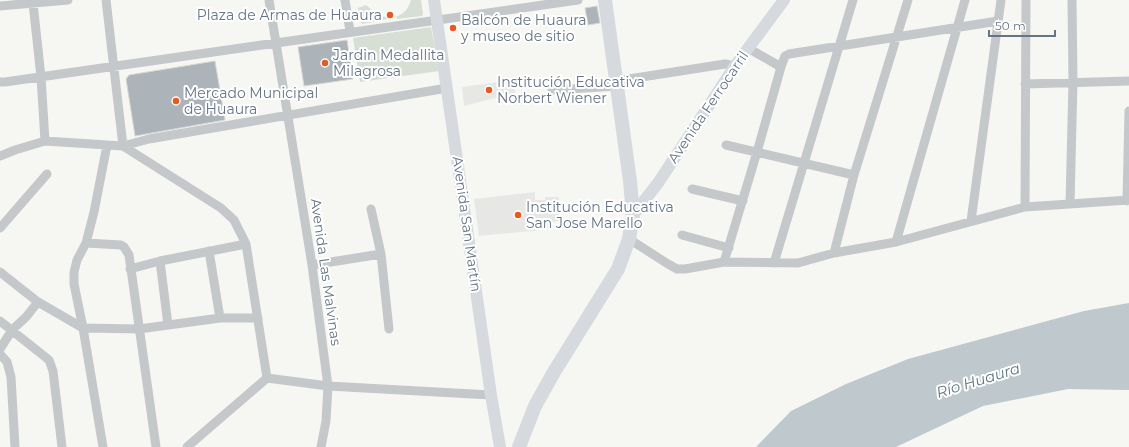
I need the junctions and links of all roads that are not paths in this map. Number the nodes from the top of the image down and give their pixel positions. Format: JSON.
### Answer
{"nodes":[{"id":1,"x":68,"y":0,"type":"edge"},
{"id":2,"x":106,"y":0,"type":"edge"},
{"id":3,"x":269,"y":0,"type":"edge"},
{"id":4,"x":345,"y":0,"type":"edge"},
{"id":5,"x":434,"y":0,"type":"edge"},
{"id":6,"x":578,"y":0,"type":"edge"},
{"id":7,"x":605,"y":0,"type":"edge"},
{"id":8,"x":784,"y":0,"type":"edge"},
{"id":9,"x":853,"y":0,"type":"edge"},
{"id":10,"x":908,"y":0,"type":"edge"},
{"id":11,"x":965,"y":0,"type":"edge"},
{"id":12,"x":1002,"y":0,"type":"edge"},
{"id":13,"x":1026,"y":0,"type":"edge"},
{"id":14,"x":1072,"y":0,"type":"edge"},
{"id":15,"x":33,"y":3,"type":"junction"},
{"id":16,"x":0,"y":6,"type":"edge"},
{"id":17,"x":437,"y":19,"type":"junction"},
{"id":18,"x":998,"y":20,"type":"junction"},
{"id":19,"x":957,"y":28,"type":"junction"},
{"id":20,"x":350,"y":32,"type":"junction"},
{"id":21,"x":897,"y":38,"type":"junction"},
{"id":22,"x":276,"y":42,"type":"junction"},
{"id":23,"x":840,"y":46,"type":"junction"},
{"id":24,"x":748,"y":48,"type":"junction"},
{"id":25,"x":735,"y":66,"type":"junction"},
{"id":26,"x":114,"y":67,"type":"junction"},
{"id":27,"x":780,"y":67,"type":"junction"},
{"id":28,"x":41,"y":77,"type":"junction"},
{"id":29,"x":1129,"y":81,"type":"edge"},
{"id":30,"x":0,"y":82,"type":"edge"},
{"id":31,"x":1073,"y":82,"type":"junction"},
{"id":32,"x":617,"y":83,"type":"junction"},
{"id":33,"x":1025,"y":84,"type":"junction"},
{"id":34,"x":447,"y":88,"type":"junction"},
{"id":35,"x":552,"y":90,"type":"dead end"},
{"id":36,"x":1129,"y":111,"type":"edge"},
{"id":37,"x":287,"y":114,"type":"junction"},
{"id":38,"x":45,"y":141,"type":"junction"},
{"id":39,"x":726,"y":145,"type":"dead end"},
{"id":40,"x":107,"y":146,"type":"junction"},
{"id":41,"x":123,"y":146,"type":"junction"},
{"id":42,"x":757,"y":152,"type":"junction"},
{"id":43,"x":0,"y":156,"type":"edge"},
{"id":44,"x":804,"y":164,"type":"junction"},
{"id":45,"x":47,"y":174,"type":"dead end"},
{"id":46,"x":854,"y":175,"type":"junction"},
{"id":47,"x":692,"y":189,"type":"dead end"},
{"id":48,"x":1128,"y":200,"type":"edge"},
{"id":49,"x":743,"y":201,"type":"junction"},
{"id":50,"x":1070,"y":204,"type":"junction"},
{"id":51,"x":1025,"y":207,"type":"junction"},
{"id":52,"x":371,"y":209,"type":"dead end"},
{"id":53,"x":633,"y":215,"type":"junction"},
{"id":54,"x":971,"y":221,"type":"junction"},
{"id":55,"x":0,"y":228,"type":"edge"},
{"id":56,"x":682,"y":235,"type":"dead end"},
{"id":57,"x":629,"y":239,"type":"junction"},
{"id":58,"x":896,"y":242,"type":"junction"},
{"id":59,"x":86,"y":243,"type":"junction"},
{"id":60,"x":246,"y":244,"type":"junction"},
{"id":61,"x":729,"y":248,"type":"junction"},
{"id":62,"x":209,"y":251,"type":"junction"},
{"id":63,"x":834,"y":253,"type":"junction"},
{"id":64,"x":381,"y":254,"type":"junction"},
{"id":65,"x":160,"y":261,"type":"junction"},
{"id":66,"x":724,"y":262,"type":"junction"},
{"id":67,"x":774,"y":263,"type":"junction"},
{"id":68,"x":312,"y":265,"type":"junction"},
{"id":69,"x":130,"y":269,"type":"junction"},
{"id":70,"x":0,"y":272,"type":"edge"},
{"id":71,"x":38,"y":302,"type":"junction"},
{"id":72,"x":220,"y":318,"type":"junction"},
{"id":73,"x":258,"y":318,"type":"junction"},
{"id":74,"x":0,"y":321,"type":"edge"},
{"id":75,"x":168,"y":325,"type":"junction"},
{"id":76,"x":83,"y":328,"type":"junction"},
{"id":77,"x":139,"y":329,"type":"junction"},
{"id":78,"x":389,"y":329,"type":"dead end"},
{"id":79,"x":12,"y":330,"type":"junction"},
{"id":80,"x":0,"y":349,"type":"edge"},
{"id":81,"x":0,"y":354,"type":"edge"},
{"id":82,"x":267,"y":378,"type":"junction"},
{"id":83,"x":328,"y":386,"type":"junction"},
{"id":84,"x":491,"y":394,"type":"junction"},
{"id":85,"x":15,"y":447,"type":"edge"},
{"id":86,"x":62,"y":447,"type":"edge"},
{"id":87,"x":102,"y":447,"type":"edge"},
{"id":88,"x":156,"y":447,"type":"edge"},
{"id":89,"x":187,"y":447,"type":"edge"},
{"id":90,"x":321,"y":447,"type":"edge"},
{"id":91,"x":500,"y":447,"type":"edge"},
{"id":92,"x":519,"y":447,"type":"edge"}],
"edges":[{"from":1,"to":15,"type":"street"},
{"from":2,"to":26,"type":"street"},
{"from":3,"to":22,"type":"street","name":"Avenida Las Malvinas"},
{"from":4,"to":20,"type":"street"},
{"from":5,"to":17,"type":"main road","name":"Avenida San Martín"},
{"from":6,"to":17,"type":"street"},
{"from":7,"to":32,"type":"main road"},
{"from":8,"to":24,"type":"main road","name":"Avenida Ferrocarril"},
{"from":9,"to":23,"type":"street"},
{"from":10,"to":21,"type":"street"},
{"from":11,"to":19,"type":"street"},
{"from":12,"to":18,"type":"street"},
{"from":13,"to":33,"type":"street"},
{"from":14,"to":31,"type":"street"},
{"from":15,"to":16,"type":"street"},
{"from":15,"to":28,"type":"street"},
{"from":17,"to":20,"type":"street"},
{"from":17,"to":34,"type":"main road","name":"Avenida San Martín"},
{"from":18,"to":19,"type":"street"},
{"from":18,"to":54,"type":"street"},
{"from":19,"to":21,"type":"street"},
{"from":19,"to":58,"type":"street"},
{"from":20,"to":22,"type":"street"},
{"from":21,"to":23,"type":"street"},
{"from":21,"to":46,"type":"street"},
{"from":22,"to":26,"type":"street"},
{"from":22,"to":37,"type":"street","name":"Avenida Las Malvinas"},
{"from":23,"to":27,"type":"street"},
{"from":23,"to":44,"type":"street"},
{"from":24,"to":25,"type":"main road","name":"Avenida Ferrocarril"},
{"from":24,"to":27,"type":"street"},
{"from":25,"to":32,"type":"street"},
{"from":25,"to":53,"type":"main road","name":"Avenida Ferrocarril"},
{"from":26,"to":28,"type":"street"},
{"from":26,"to":41,"type":"street"},
{"from":27,"to":42,"type":"street"},
{"from":28,"to":30,"type":"street"},
{"from":28,"to":38,"type":"street"},
{"from":29,"to":31,"type":"street"},
{"from":31,"to":33,"type":"street"},
{"from":31,"to":50,"type":"street"},
{"from":32,"to":35,"type":"street"},
{"from":32,"to":53,"type":"main road"},
{"from":33,"to":51,"type":"street"},
{"from":34,"to":37,"type":"street"},
{"from":34,"to":84,"type":"main road","name":"Avenida San Martín"},
{"from":36,"to":48,"type":"street"},
{"from":37,"to":41,"type":"street"},
{"from":37,"to":68,"type":"street","name":"Avenida Las Malvinas"},
{"from":38,"to":40,"type":"street"},
{"from":38,"to":43,"type":"street"},
{"from":39,"to":42,"type":"street"},
{"from":40,"to":41,"type":"street"},
{"from":40,"to":59,"type":"street"},
{"from":41,"to":60,"type":"street"},
{"from":42,"to":44,"type":"street"},
{"from":42,"to":49,"type":"street"},
{"from":44,"to":46,"type":"street"},
{"from":44,"to":67,"type":"street"},
{"from":45,"to":55,"type":"street"},
{"from":46,"to":63,"type":"street"},
{"from":47,"to":49,"type":"street"},
{"from":48,"to":50,"type":"street"},
{"from":49,"to":61,"type":"street"},
{"from":50,"to":51,"type":"street"},
{"from":51,"to":54,"type":"street"},
{"from":52,"to":64,"type":"street"},
{"from":53,"to":57,"type":"main road"},
{"from":54,"to":58,"type":"street"},
{"from":56,"to":61,"type":"street"},
{"from":57,"to":66,"type":"street"},
{"from":57,"to":92,"type":"main road"},
{"from":58,"to":63,"type":"street"},
{"from":59,"to":69,"type":"street"},
{"from":59,"to":76,"type":"street"},
{"from":60,"to":62,"type":"street"},
{"from":60,"to":73,"type":"street"},
{"from":61,"to":66,"type":"street"},
{"from":62,"to":65,"type":"street"},
{"from":62,"to":72,"type":"street"},
{"from":63,"to":67,"type":"street"},
{"from":64,"to":68,"type":"street"},
{"from":64,"to":78,"type":"street"},
{"from":65,"to":69,"type":"street"},
{"from":65,"to":75,"type":"street"},
{"from":66,"to":67,"type":"street"},
{"from":68,"to":83,"type":"street","name":"Avenida Las Malvinas"},
{"from":69,"to":77,"type":"street"},
{"from":70,"to":71,"type":"street"},
{"from":71,"to":76,"type":"street"},
{"from":71,"to":79,"type":"street"},
{"from":72,"to":73,"type":"street"},
{"from":72,"to":75,"type":"street"},
{"from":73,"to":82,"type":"street"},
{"from":74,"to":79,"type":"street"},
{"from":75,"to":77,"type":"street"},
{"from":76,"to":77,"type":"street"},
{"from":76,"to":87,"type":"street"},
{"from":77,"to":88,"type":"street"},
{"from":79,"to":80,"type":"street"},
{"from":79,"to":86,"type":"street"},
{"from":81,"to":85,"type":"street"},
{"from":82,"to":83,"type":"street"},
{"from":82,"to":89,"type":"street"},
{"from":83,"to":84,"type":"street"},
{"from":83,"to":90,"type":"street","name":"Avenida Las Malvinas"},
{"from":84,"to":91,"type":"main road","name":"Avenida San Martín"}]}
